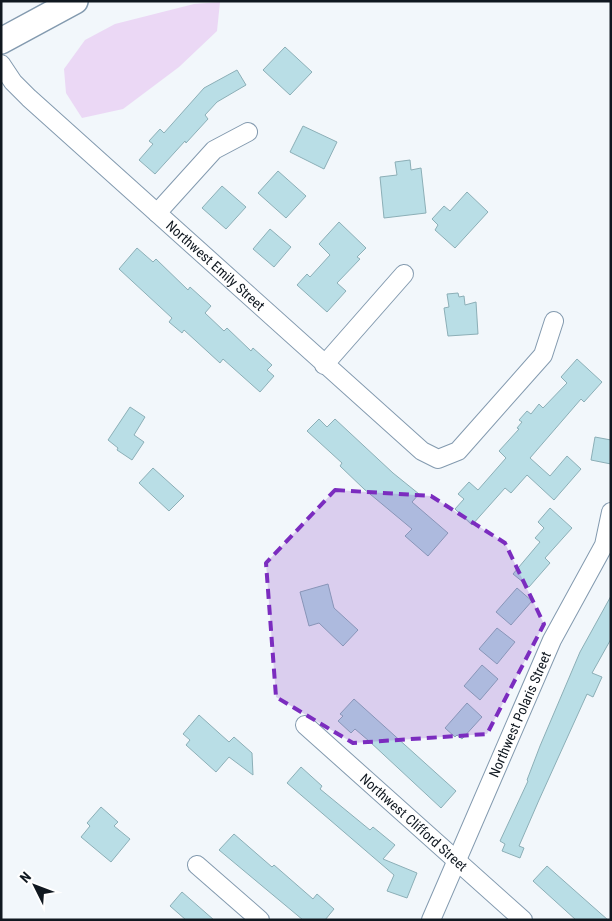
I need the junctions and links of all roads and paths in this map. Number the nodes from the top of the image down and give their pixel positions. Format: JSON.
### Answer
{"nodes":[{"id":1,"x":76,"y":1,"type":"edge"},
{"id":2,"x":1,"y":41,"type":"edge"},
{"id":3,"x":1,"y":64,"type":"edge"},
{"id":4,"x":248,"y":132,"type":"dead end"},
{"id":5,"x":157,"y":213,"type":"junction"},
{"id":6,"x":404,"y":274,"type":"dead end"},
{"id":7,"x":554,"y":321,"type":"dead end"},
{"id":8,"x":324,"y":365,"type":"junction"},
{"id":9,"x":611,"y":512,"type":"edge"},
{"id":10,"x":306,"y":725,"type":"dead end"},
{"id":11,"x":456,"y":861,"type":"junction"},
{"id":12,"x":197,"y":865,"type":"dead end"},
{"id":13,"x":260,"y":920,"type":"edge"},
{"id":14,"x":431,"y":920,"type":"edge"},
{"id":15,"x":523,"y":920,"type":"edge"}],
"edges":[{"from":1,"to":2,"type":"street"},
{"from":3,"to":5,"type":"street","name":"Northwest Emily Street"},
{"from":4,"to":5,"type":"street"},
{"from":5,"to":8,"type":"street","name":"Northwest Emily Street"},
{"from":6,"to":8,"type":"street"},
{"from":7,"to":8,"type":"street","name":"Northwest Emily Street"},
{"from":9,"to":11,"type":"street","name":"Northwest Polaris Street"},
{"from":10,"to":11,"type":"street","name":"Northwest Clifford Street"},
{"from":11,"to":14,"type":"street","name":"Northwest Polaris Street"},
{"from":11,"to":15,"type":"street","name":"Northwest Clifford Street"},
{"from":12,"to":13,"type":"street"}]}
